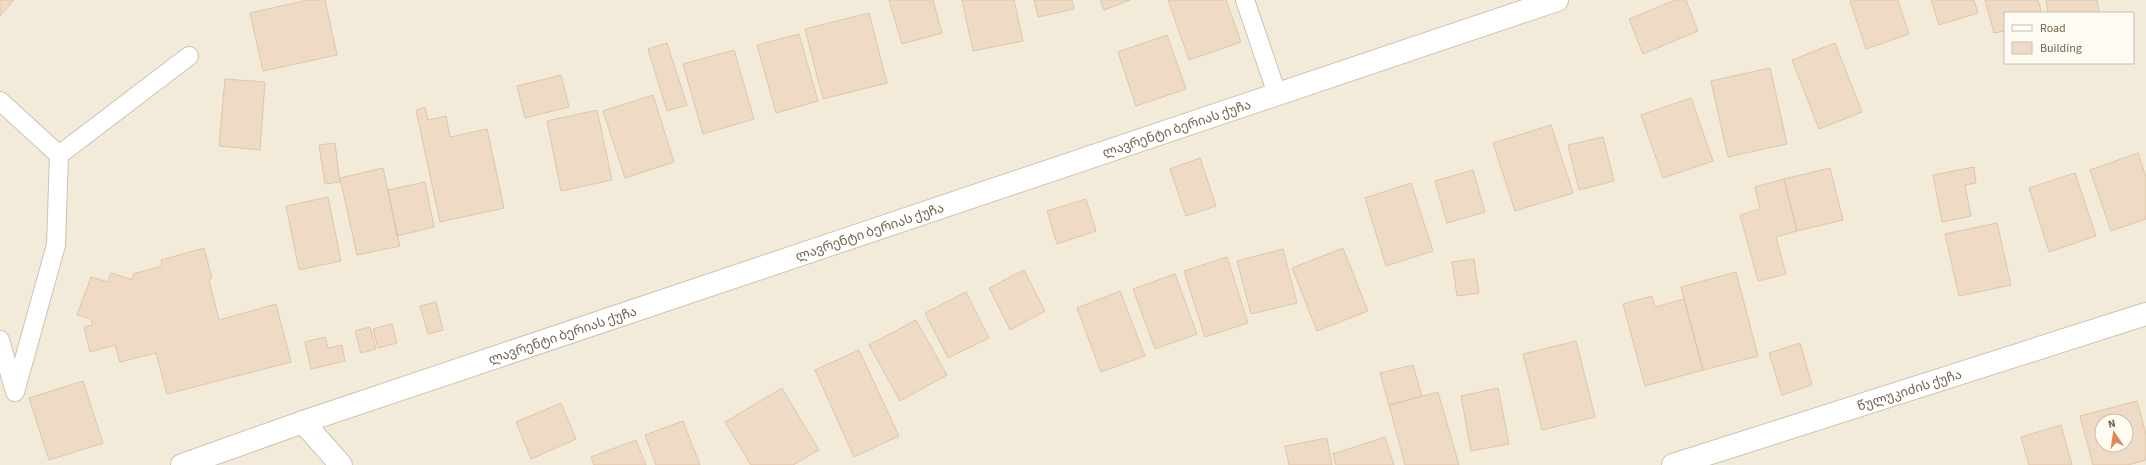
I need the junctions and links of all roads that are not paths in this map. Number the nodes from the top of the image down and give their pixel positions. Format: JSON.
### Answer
{"nodes":[{"id":1,"x":1245,"y":0,"type":"edge"},
{"id":2,"x":1557,"y":0,"type":"edge"},
{"id":3,"x":190,"y":56,"type":"dead end"},
{"id":4,"x":1277,"y":94,"type":"junction"},
{"id":5,"x":0,"y":101,"type":"edge"},
{"id":6,"x":59,"y":155,"type":"junction"},
{"id":7,"x":2146,"y":314,"type":"edge"},
{"id":8,"x":0,"y":340,"type":"edge"},
{"id":9,"x":7,"y":389,"type":"edge"},
{"id":10,"x":303,"y":422,"type":"junction"},
{"id":11,"x":182,"y":465,"type":"edge"},
{"id":12,"x":341,"y":465,"type":"edge"},
{"id":13,"x":1673,"y":465,"type":"edge"}],
"edges":[{"from":1,"to":4,"type":"lane"},
{"from":2,"to":4,"type":"main road","name":"ლავრენტი ბერიას ქუჩა"},
{"from":3,"to":6,"type":"lane"},
{"from":4,"to":10,"type":"main road","name":"ლავრენტი ბერიას ქუჩა"},
{"from":5,"to":6,"type":"lane"},
{"from":6,"to":9,"type":"lane"},
{"from":7,"to":13,"type":"main road","name":"წულუკიძის ქუჩა"},
{"from":8,"to":9,"type":"lane"},
{"from":10,"to":11,"type":"main road","name":"ლავრენტი ბერიას ქუჩა"},
{"from":10,"to":12,"type":"main road"}]}
